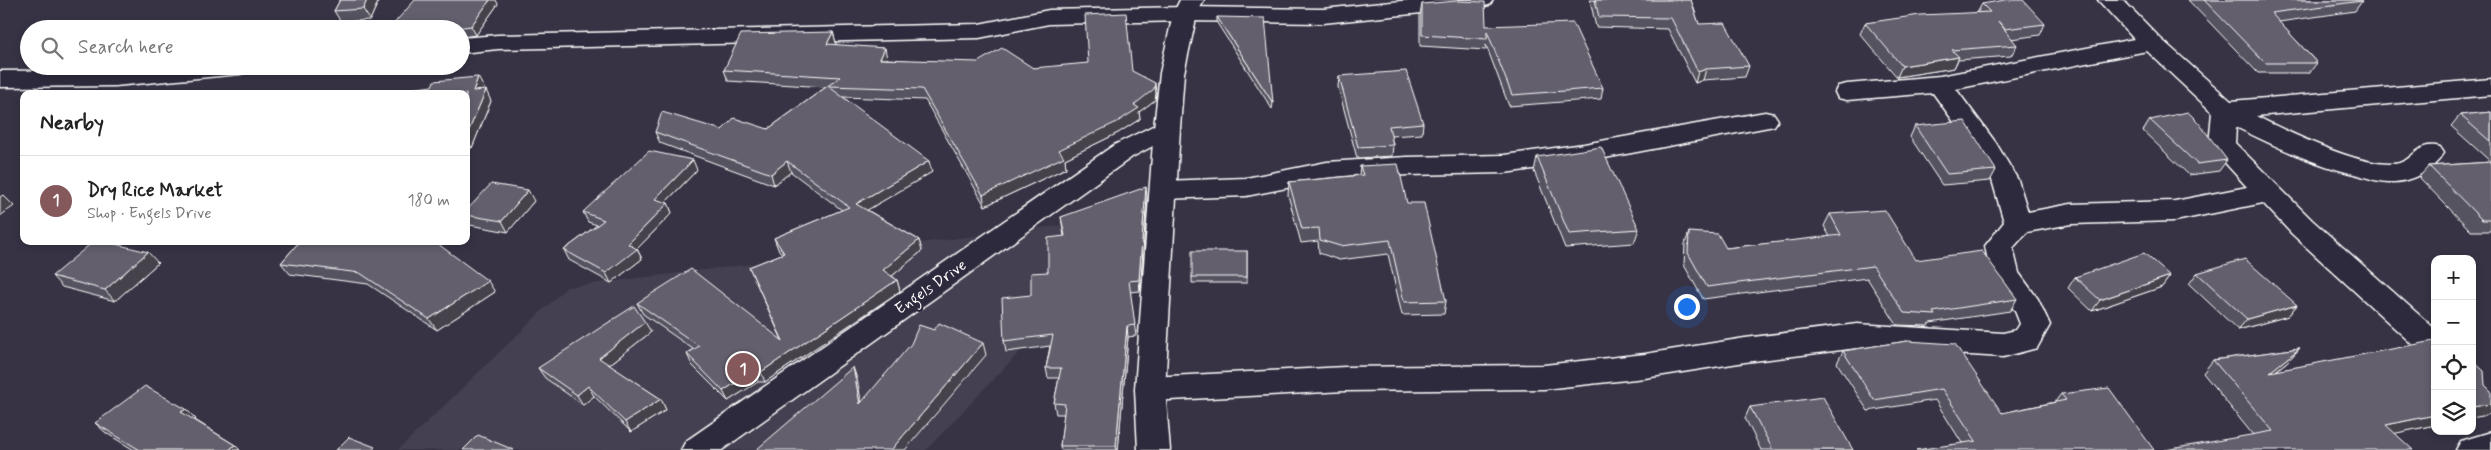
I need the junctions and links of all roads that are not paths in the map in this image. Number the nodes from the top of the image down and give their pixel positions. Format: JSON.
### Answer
{"nodes":[{"id":1,"x":1481,"y":0,"type":"edge"},
{"id":2,"x":2110,"y":0,"type":"edge"},
{"id":3,"x":1188,"y":7,"type":"edge"},
{"id":4,"x":2152,"y":43,"type":"junction"},
{"id":5,"x":470,"y":45,"type":"edge"},
{"id":6,"x":146,"y":75,"type":"edge"},
{"id":7,"x":0,"y":79,"type":"edge"},
{"id":8,"x":1940,"y":84,"type":"junction"},
{"id":9,"x":2491,"y":87,"type":"edge"},
{"id":10,"x":1847,"y":92,"type":"dead end"},
{"id":11,"x":2225,"y":110,"type":"junction"},
{"id":12,"x":1765,"y":120,"type":"dead end"},
{"id":13,"x":1167,"y":128,"type":"junction"},
{"id":14,"x":2431,"y":153,"type":"dead end"},
{"id":15,"x":1163,"y":190,"type":"junction"},
{"id":16,"x":2267,"y":193,"type":"junction"},
{"id":17,"x":2018,"y":224,"type":"junction"},
{"id":18,"x":2433,"y":345,"type":"edge"},
{"id":19,"x":1150,"y":389,"type":"junction"},
{"id":20,"x":2491,"y":445,"type":"edge"},
{"id":21,"x":697,"y":450,"type":"edge"},
{"id":22,"x":1154,"y":450,"type":"edge"},
{"id":23,"x":2472,"y":450,"type":"edge"}],
"edges":[{"from":1,"to":3,"type":"street"},
{"from":2,"to":4,"type":"street"},
{"from":3,"to":5,"type":"street"},
{"from":3,"to":13,"type":"street"},
{"from":4,"to":8,"type":"street"},
{"from":4,"to":11,"type":"street"},
{"from":6,"to":7,"type":"street"},
{"from":8,"to":10,"type":"street"},
{"from":8,"to":17,"type":"street"},
{"from":9,"to":11,"type":"street"},
{"from":11,"to":14,"type":"street"},
{"from":11,"to":16,"type":"street"},
{"from":12,"to":15,"type":"street"},
{"from":13,"to":15,"type":"street"},
{"from":13,"to":21,"type":"street","name":"Engels Drive"},
{"from":15,"to":19,"type":"street"},
{"from":16,"to":17,"type":"street"},
{"from":16,"to":18,"type":"street"},
{"from":17,"to":19,"type":"street"},
{"from":19,"to":22,"type":"street"},
{"from":20,"to":23,"type":"street"}]}
